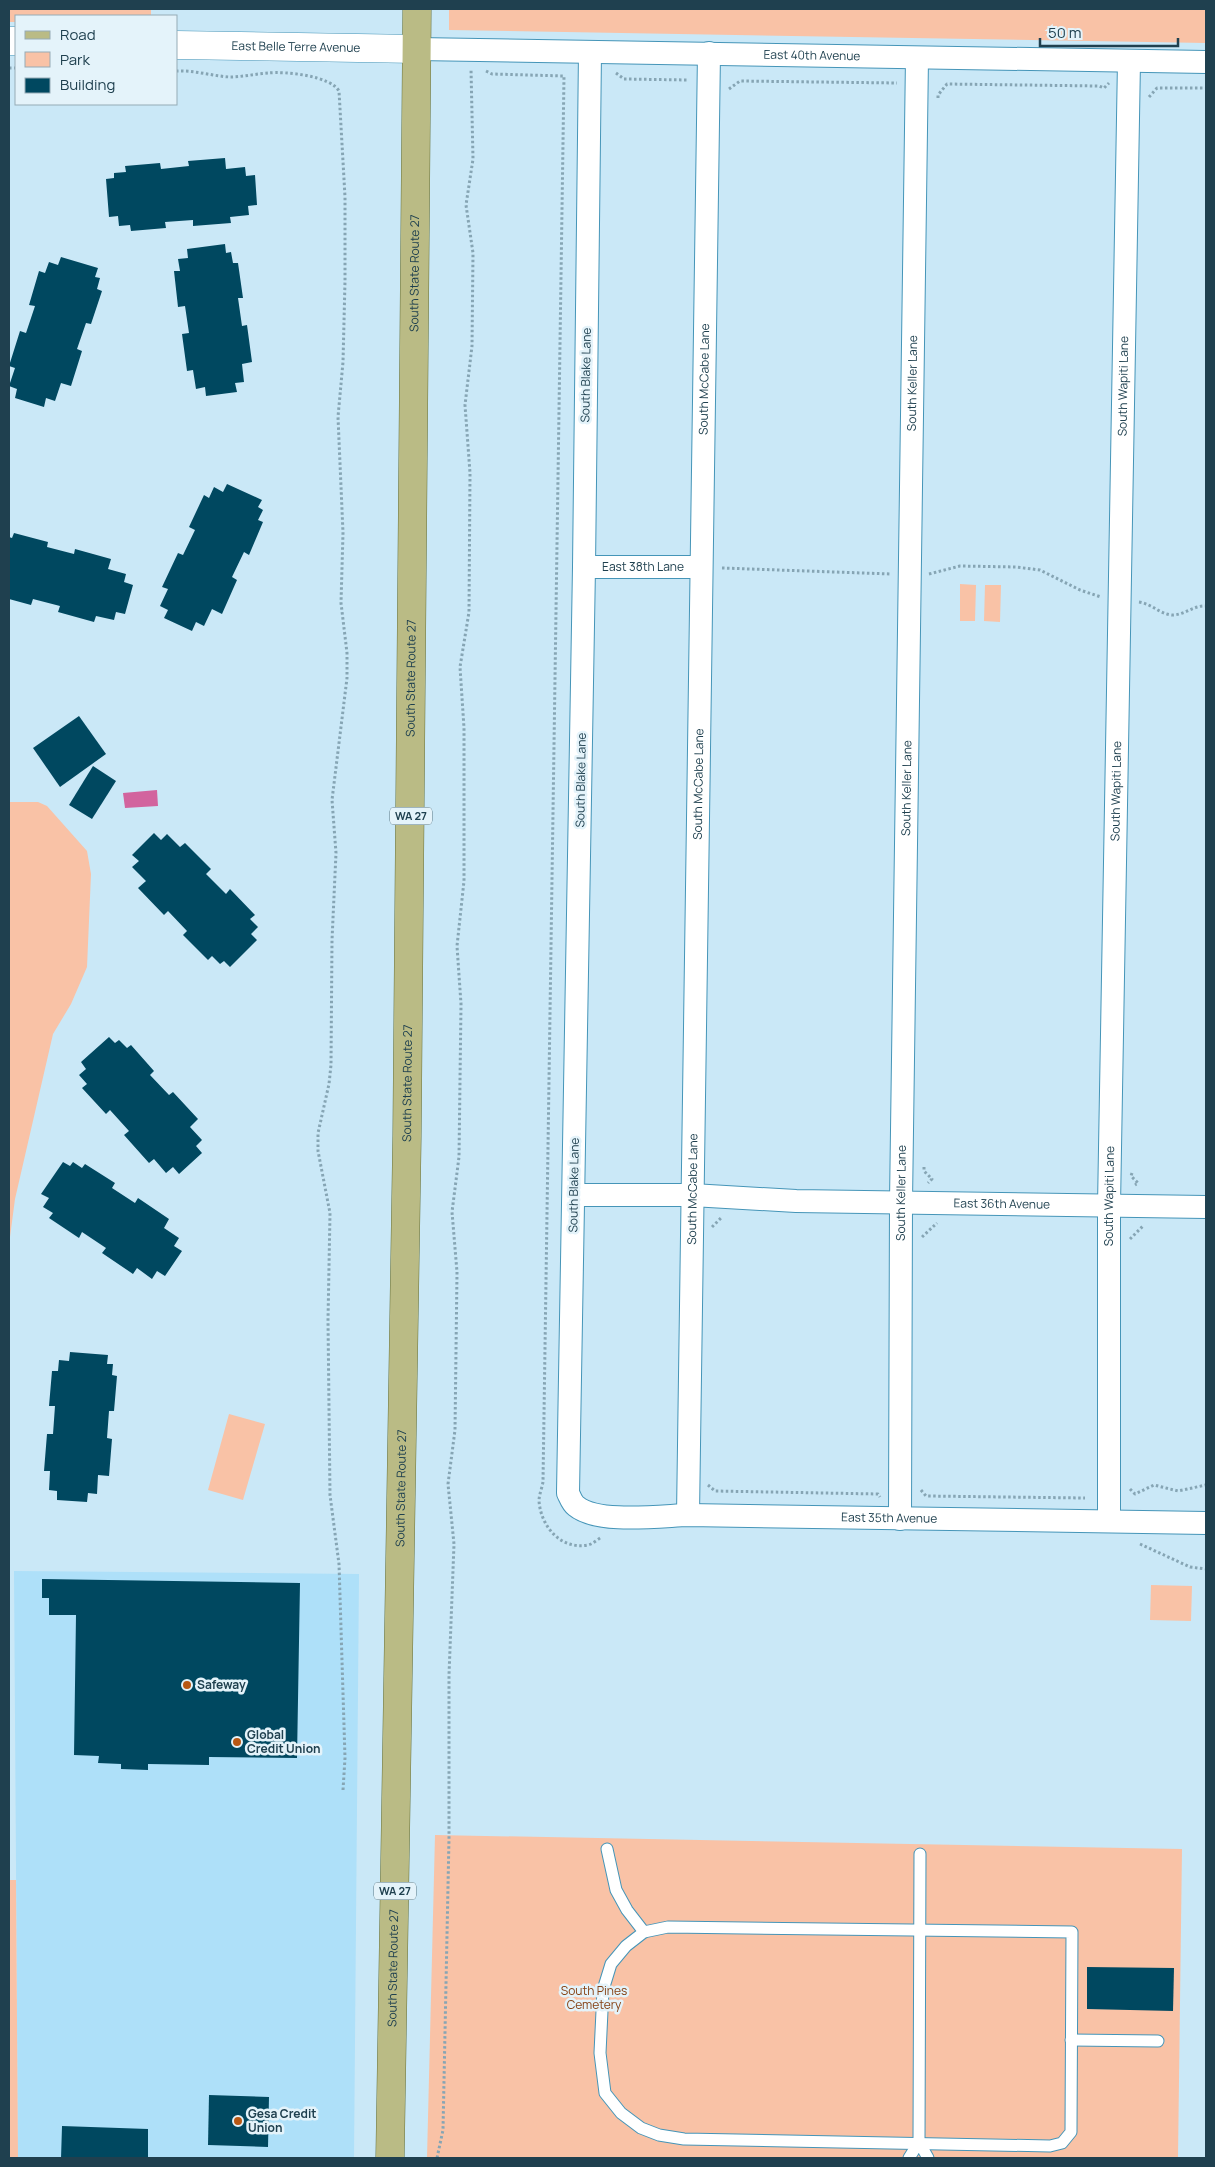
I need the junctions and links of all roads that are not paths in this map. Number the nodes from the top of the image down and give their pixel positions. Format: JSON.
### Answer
{"nodes":[{"id":1,"x":417,"y":9,"type":"edge"},
{"id":2,"x":178,"y":45,"type":"edge"},
{"id":3,"x":416,"y":50,"type":"junction"},
{"id":4,"x":590,"y":52,"type":"junction"},
{"id":5,"x":709,"y":53,"type":"junction"},
{"id":6,"x":917,"y":58,"type":"junction"},
{"id":7,"x":1129,"y":61,"type":"junction"},
{"id":8,"x":1206,"y":62,"type":"edge"},
{"id":9,"x":584,"y":567,"type":"junction"},
{"id":10,"x":710,"y":567,"type":"junction"},
{"id":11,"x":574,"y":1195,"type":"junction"},
{"id":12,"x":692,"y":1195,"type":"junction"},
{"id":13,"x":901,"y":1202,"type":"junction"},
{"id":14,"x":1109,"y":1206,"type":"junction"},
{"id":15,"x":1206,"y":1207,"type":"edge"},
{"id":16,"x":575,"y":1506,"type":"joint"},
{"id":17,"x":688,"y":1515,"type":"junction"},
{"id":18,"x":900,"y":1519,"type":"junction"},
{"id":19,"x":1110,"y":1522,"type":"junction"},
{"id":20,"x":1206,"y":1523,"type":"edge"},
{"id":21,"x":607,"y":1849,"type":"dead end"},
{"id":22,"x":920,"y":1854,"type":"dead end"},
{"id":23,"x":920,"y":1929,"type":"junction"},
{"id":24,"x":644,"y":1932,"type":"junction"},
{"id":25,"x":1071,"y":2040,"type":"junction"},
{"id":26,"x":1158,"y":2041,"type":"dead end"},
{"id":27,"x":918,"y":2142,"type":"junction"},
{"id":28,"x":390,"y":2158,"type":"edge"},
{"id":29,"x":909,"y":2158,"type":"edge"},
{"id":30,"x":928,"y":2158,"type":"edge"}],
"edges":[{"from":1,"to":3,"type":"main road","name":"South State Route 27","number":"WA 27"},
{"from":2,"to":3,"type":"street","name":"East Belle Terre Avenue"},
{"from":3,"to":4,"type":"street","name":"East 40th Avenue"},
{"from":3,"to":28,"type":"main road","name":"South State Route 27","number":"WA 27"},
{"from":4,"to":5,"type":"street","name":"East 40th Avenue"},
{"from":4,"to":9,"type":"street","name":"South Blake Lane"},
{"from":5,"to":6,"type":"street","name":"East 40th Avenue"},
{"from":5,"to":10,"type":"street","name":"South McCabe Lane"},
{"from":6,"to":7,"type":"street","name":"East 40th Avenue"},
{"from":6,"to":13,"type":"street","name":"South Keller Lane"},
{"from":7,"to":8,"type":"street","name":"East 40th Avenue"},
{"from":7,"to":14,"type":"street","name":"South Wapiti Lane"},
{"from":9,"to":10,"type":"street","name":"East 38th Lane"},
{"from":9,"to":11,"type":"street","name":"South Blake Lane"},
{"from":10,"to":12,"type":"street","name":"South McCabe Lane"},
{"from":11,"to":12,"type":"street","name":"East 36th Avenue"},
{"from":11,"to":16,"type":"street","name":"South Blake Lane"},
{"from":12,"to":13,"type":"street","name":"East 36th Avenue"},
{"from":12,"to":17,"type":"street","name":"South McCabe Lane"},
{"from":13,"to":14,"type":"street","name":"East 36th Avenue"},
{"from":13,"to":18,"type":"street","name":"South Keller Lane"},
{"from":14,"to":15,"type":"street","name":"East 36th Avenue"},
{"from":14,"to":19,"type":"street","name":"South Wapiti Lane"},
{"from":16,"to":17,"type":"street","name":"East 35th Avenue"},
{"from":17,"to":18,"type":"street","name":"East 35th Avenue"},
{"from":18,"to":19,"type":"street","name":"East 35th Avenue"},
{"from":19,"to":20,"type":"street","name":"East 35th Avenue"},
{"from":21,"to":24,"type":"lane"},
{"from":22,"to":23,"type":"lane"},
{"from":23,"to":24,"type":"lane"},
{"from":23,"to":25,"type":"lane"},
{"from":23,"to":27,"type":"lane"},
{"from":24,"to":27,"type":"lane"},
{"from":25,"to":26,"type":"lane"},
{"from":25,"to":27,"type":"lane"},
{"from":27,"to":29,"type":"lane"},
{"from":27,"to":30,"type":"lane"}]}
